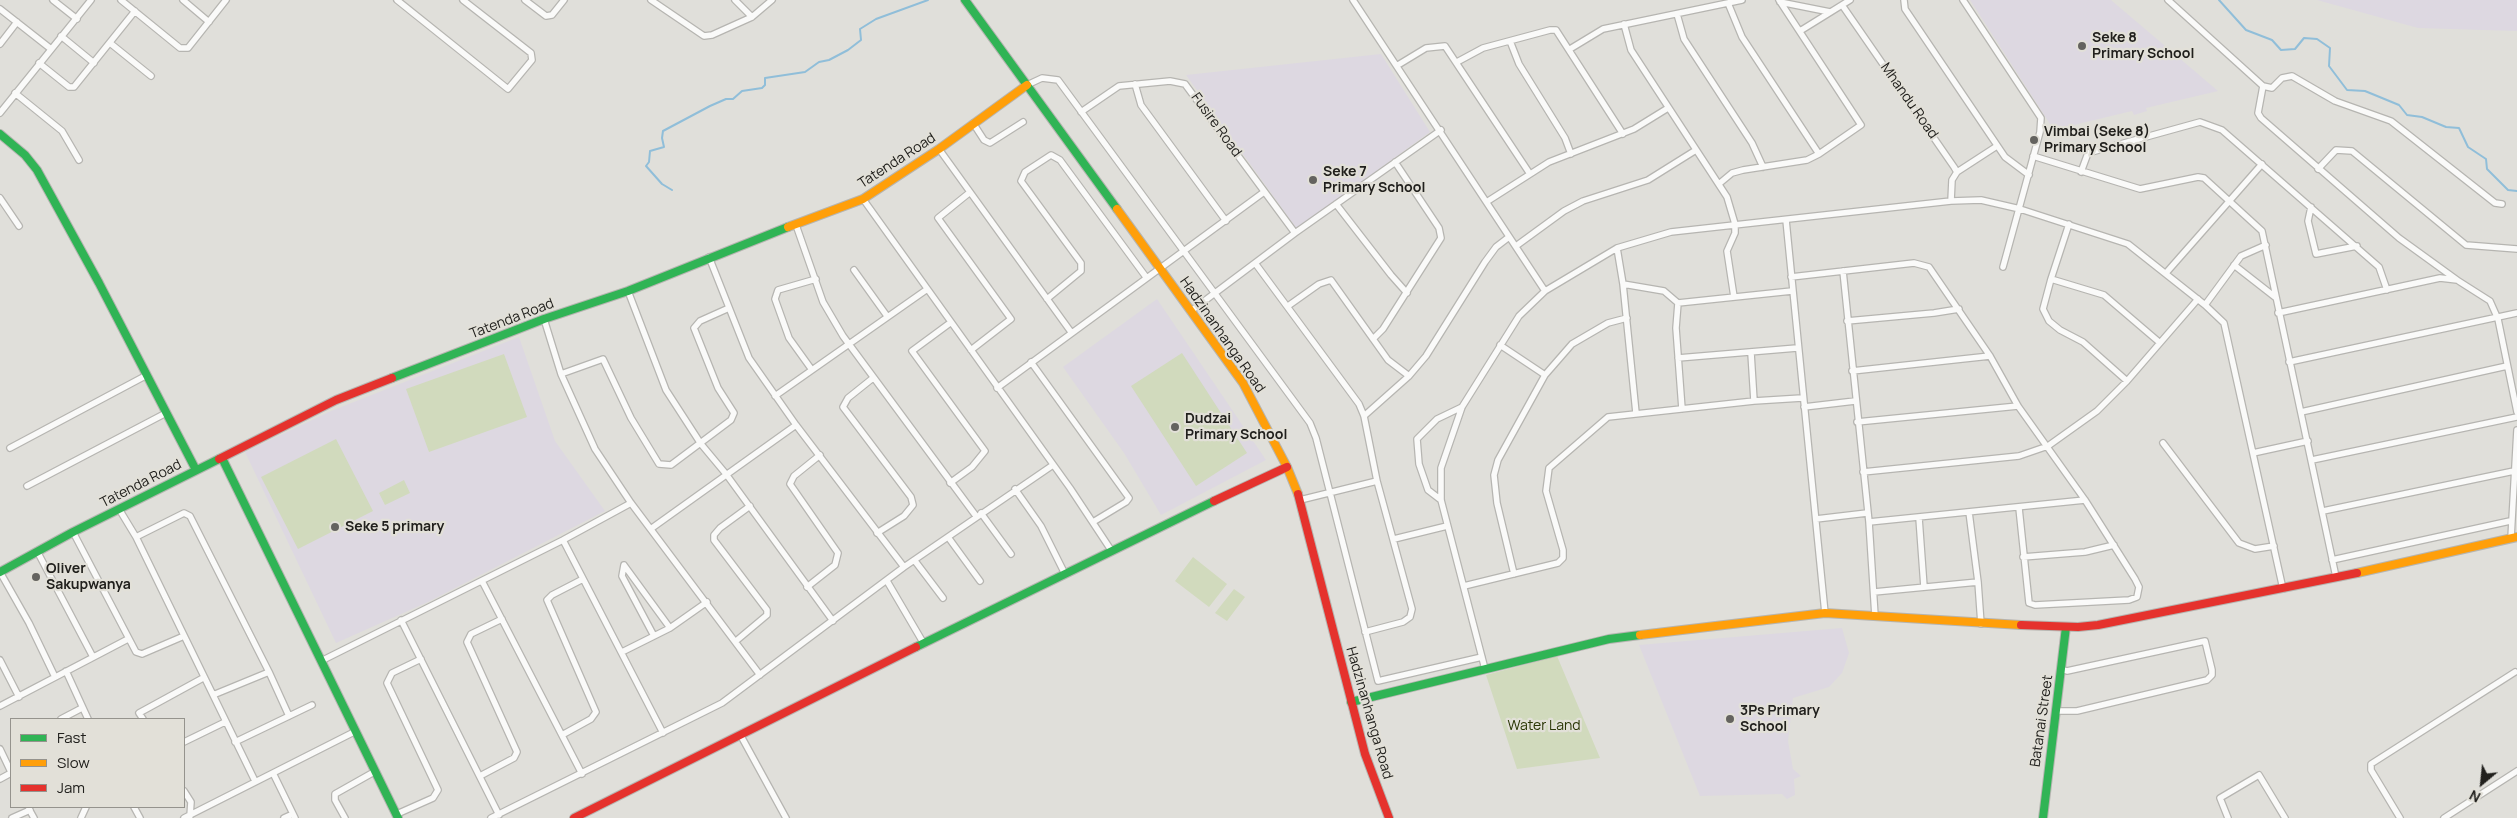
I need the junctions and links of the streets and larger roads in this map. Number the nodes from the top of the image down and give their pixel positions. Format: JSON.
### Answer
{"nodes":[{"id":1,"x":53,"y":0,"type":"edge"},
{"id":2,"x":91,"y":0,"type":"edge"},
{"id":3,"x":121,"y":0,"type":"edge"},
{"id":4,"x":183,"y":0,"type":"edge"},
{"id":5,"x":226,"y":0,"type":"edge"},
{"id":6,"x":397,"y":0,"type":"edge"},
{"id":7,"x":463,"y":0,"type":"edge"},
{"id":8,"x":525,"y":0,"type":"edge"},
{"id":9,"x":564,"y":0,"type":"edge"},
{"id":10,"x":650,"y":0,"type":"edge"},
{"id":11,"x":735,"y":0,"type":"edge"},
{"id":12,"x":772,"y":0,"type":"edge"},
{"id":13,"x":965,"y":0,"type":"edge"},
{"id":14,"x":1353,"y":0,"type":"edge"},
{"id":15,"x":1742,"y":0,"type":"edge"},
{"id":16,"x":1850,"y":0,"type":"edge"},
{"id":17,"x":1904,"y":0,"type":"edge"},
{"id":18,"x":1964,"y":0,"type":"edge"},
{"id":19,"x":2168,"y":0,"type":"edge"},
{"id":20,"x":1779,"y":1,"type":"edge"},
{"id":21,"x":1728,"y":3,"type":"junction"},
{"id":22,"x":1842,"y":5,"type":"junction"},
{"id":23,"x":0,"y":8,"type":"edge"},
{"id":24,"x":135,"y":11,"type":"junction"},
{"id":25,"x":1830,"y":12,"type":"junction"},
{"id":26,"x":1677,"y":14,"type":"junction"},
{"id":27,"x":752,"y":17,"type":"junction"},
{"id":28,"x":77,"y":19,"type":"junction"},
{"id":29,"x":17,"y":22,"type":"junction"},
{"id":30,"x":209,"y":22,"type":"junction"},
{"id":31,"x":1624,"y":24,"type":"junction"},
{"id":32,"x":1800,"y":32,"type":"junction"},
{"id":33,"x":61,"y":36,"type":"junction"},
{"id":34,"x":1510,"y":41,"type":"junction"},
{"id":35,"x":110,"y":43,"type":"junction"},
{"id":36,"x":0,"y":44,"type":"edge"},
{"id":37,"x":51,"y":49,"type":"junction"},
{"id":38,"x":1570,"y":49,"type":"junction"},
{"id":39,"x":1457,"y":62,"type":"junction"},
{"id":40,"x":39,"y":63,"type":"junction"},
{"id":41,"x":94,"y":63,"type":"junction"},
{"id":42,"x":1398,"y":65,"type":"junction"},
{"id":43,"x":151,"y":76,"type":"dead end"},
{"id":44,"x":1135,"y":84,"type":"junction"},
{"id":45,"x":1027,"y":85,"type":"junction"},
{"id":46,"x":2263,"y":86,"type":"junction"},
{"id":47,"x":15,"y":93,"type":"junction"},
{"id":48,"x":1668,"y":108,"type":"junction"},
{"id":49,"x":1081,"y":112,"type":"junction"},
{"id":50,"x":0,"y":113,"type":"edge"},
{"id":51,"x":1023,"y":122,"type":"dead end"},
{"id":52,"x":973,"y":123,"type":"junction"},
{"id":53,"x":1441,"y":130,"type":"junction"},
{"id":54,"x":0,"y":134,"type":"edge"},
{"id":55,"x":1623,"y":134,"type":"junction"},
{"id":56,"x":1997,"y":146,"type":"junction"},
{"id":57,"x":939,"y":149,"type":"junction"},
{"id":58,"x":1696,"y":150,"type":"junction"},
{"id":59,"x":1571,"y":154,"type":"junction"},
{"id":60,"x":1819,"y":154,"type":"junction"},
{"id":61,"x":2033,"y":156,"type":"junction"},
{"id":62,"x":78,"y":160,"type":"dead end"},
{"id":63,"x":1396,"y":162,"type":"junction"},
{"id":64,"x":2262,"y":164,"type":"junction"},
{"id":65,"x":1763,"y":167,"type":"junction"},
{"id":66,"x":2318,"y":168,"type":"junction"},
{"id":67,"x":1957,"y":172,"type":"junction"},
{"id":68,"x":2081,"y":172,"type":"junction"},
{"id":69,"x":1530,"y":174,"type":"junction"},
{"id":70,"x":2028,"y":175,"type":"junction"},
{"id":71,"x":1720,"y":183,"type":"junction"},
{"id":72,"x":1264,"y":192,"type":"junction"},
{"id":73,"x":969,"y":193,"type":"junction"},
{"id":74,"x":0,"y":198,"type":"edge"},
{"id":75,"x":863,"y":199,"type":"junction"},
{"id":76,"x":2228,"y":200,"type":"junction"},
{"id":77,"x":1488,"y":201,"type":"junction"},
{"id":78,"x":1950,"y":201,"type":"junction"},
{"id":79,"x":1336,"y":204,"type":"junction"},
{"id":80,"x":2502,"y":204,"type":"dead end"},
{"id":81,"x":2311,"y":207,"type":"junction"},
{"id":82,"x":2020,"y":209,"type":"junction"},
{"id":83,"x":1226,"y":220,"type":"junction"},
{"id":84,"x":1786,"y":220,"type":"junction"},
{"id":85,"x":1735,"y":224,"type":"junction"},
{"id":86,"x":2069,"y":224,"type":"junction"},
{"id":87,"x":796,"y":225,"type":"junction"},
{"id":88,"x":19,"y":226,"type":"dead end"},
{"id":89,"x":1295,"y":233,"type":"junction"},
{"id":90,"x":1509,"y":237,"type":"junction"},
{"id":91,"x":2266,"y":245,"type":"junction"},
{"id":92,"x":1516,"y":246,"type":"junction"},
{"id":93,"x":2357,"y":246,"type":"junction"},
{"id":94,"x":1617,"y":248,"type":"junction"},
{"id":95,"x":2517,"y":249,"type":"edge"},
{"id":96,"x":1184,"y":250,"type":"junction"},
{"id":97,"x":709,"y":257,"type":"junction"},
{"id":98,"x":1255,"y":264,"type":"junction"},
{"id":99,"x":2234,"y":265,"type":"junction"},
{"id":100,"x":1160,"y":267,"type":"junction"},
{"id":101,"x":2003,"y":267,"type":"dead end"},
{"id":102,"x":854,"y":270,"type":"dead end"},
{"id":103,"x":1842,"y":271,"type":"junction"},
{"id":104,"x":2166,"y":273,"type":"junction"},
{"id":105,"x":1146,"y":277,"type":"junction"},
{"id":106,"x":1791,"y":277,"type":"junction"},
{"id":107,"x":816,"y":279,"type":"junction"},
{"id":108,"x":2050,"y":279,"type":"junction"},
{"id":109,"x":2457,"y":280,"type":"junction"},
{"id":110,"x":1623,"y":284,"type":"junction"},
{"id":111,"x":628,"y":290,"type":"junction"},
{"id":112,"x":926,"y":290,"type":"junction"},
{"id":113,"x":2388,"y":290,"type":"junction"},
{"id":114,"x":1545,"y":291,"type":"junction"},
{"id":115,"x":1792,"y":291,"type":"junction"},
{"id":116,"x":1407,"y":293,"type":"junction"},
{"id":117,"x":1215,"y":294,"type":"junction"},
{"id":118,"x":1734,"y":297,"type":"junction"},
{"id":119,"x":2275,"y":297,"type":"junction"},
{"id":120,"x":1047,"y":299,"type":"junction"},
{"id":121,"x":2198,"y":300,"type":"junction"},
{"id":122,"x":1678,"y":303,"type":"junction"},
{"id":123,"x":2205,"y":304,"type":"junction"},
{"id":124,"x":1288,"y":306,"type":"junction"},
{"id":125,"x":729,"y":308,"type":"junction"},
{"id":126,"x":1958,"y":309,"type":"junction"},
{"id":127,"x":1190,"y":311,"type":"junction"},
{"id":128,"x":2278,"y":313,"type":"junction"},
{"id":129,"x":2517,"y":313,"type":"edge"},
{"id":130,"x":887,"y":316,"type":"junction"},
{"id":131,"x":1627,"y":318,"type":"junction"},
{"id":132,"x":544,"y":319,"type":"junction"},
{"id":133,"x":2498,"y":319,"type":"junction"},
{"id":134,"x":1847,"y":321,"type":"junction"},
{"id":135,"x":950,"y":323,"type":"junction"},
{"id":136,"x":1072,"y":332,"type":"junction"},
{"id":137,"x":1373,"y":339,"type":"junction"},
{"id":138,"x":2159,"y":342,"type":"junction"},
{"id":139,"x":850,"y":344,"type":"junction"},
{"id":140,"x":1500,"y":345,"type":"junction"},
{"id":141,"x":1797,"y":348,"type":"junction"},
{"id":142,"x":971,"y":350,"type":"junction"},
{"id":143,"x":1751,"y":353,"type":"junction"},
{"id":144,"x":1990,"y":356,"type":"junction"},
{"id":145,"x":1678,"y":358,"type":"junction"},
{"id":146,"x":1031,"y":362,"type":"junction"},
{"id":147,"x":2289,"y":362,"type":"junction"},
{"id":148,"x":2507,"y":366,"type":"junction"},
{"id":149,"x":812,"y":370,"type":"junction"},
{"id":150,"x":1852,"y":371,"type":"junction"},
{"id":151,"x":147,"y":374,"type":"junction"},
{"id":152,"x":561,"y":374,"type":"junction"},
{"id":153,"x":1409,"y":376,"type":"junction"},
{"id":154,"x":1545,"y":376,"type":"junction"},
{"id":155,"x":873,"y":378,"type":"junction"},
{"id":156,"x":2127,"y":381,"type":"junction"},
{"id":157,"x":2514,"y":385,"type":"edge"},
{"id":158,"x":997,"y":388,"type":"junction"},
{"id":159,"x":775,"y":396,"type":"junction"},
{"id":160,"x":1802,"y":398,"type":"junction"},
{"id":161,"x":1754,"y":401,"type":"junction"},
{"id":162,"x":1855,"y":402,"type":"junction"},
{"id":163,"x":1462,"y":406,"type":"junction"},
{"id":164,"x":2018,"y":406,"type":"junction"},
{"id":165,"x":1804,"y":407,"type":"junction"},
{"id":166,"x":1682,"y":409,"type":"junction"},
{"id":167,"x":2301,"y":412,"type":"junction"},
{"id":168,"x":2517,"y":412,"type":"edge"},
{"id":169,"x":166,"y":413,"type":"junction"},
{"id":170,"x":1636,"y":413,"type":"junction"},
{"id":171,"x":1364,"y":416,"type":"junction"},
{"id":172,"x":2517,"y":417,"type":"edge"},
{"id":173,"x":1857,"y":422,"type":"junction"},
{"id":174,"x":796,"y":425,"type":"junction"},
{"id":175,"x":2517,"y":430,"type":"edge"},
{"id":176,"x":2308,"y":441,"type":"junction"},
{"id":177,"x":2163,"y":443,"type":"dead end"},
{"id":178,"x":701,"y":444,"type":"junction"},
{"id":179,"x":2048,"y":446,"type":"junction"},
{"id":180,"x":10,"y":448,"type":"dead end"},
{"id":181,"x":2253,"y":453,"type":"junction"},
{"id":182,"x":820,"y":455,"type":"junction"},
{"id":183,"x":222,"y":458,"type":"junction"},
{"id":184,"x":2312,"y":460,"type":"junction"},
{"id":185,"x":1053,"y":465,"type":"junction"},
{"id":186,"x":1287,"y":467,"type":"junction"},
{"id":187,"x":196,"y":470,"type":"junction"},
{"id":188,"x":2514,"y":471,"type":"junction"},
{"id":189,"x":1863,"y":472,"type":"junction"},
{"id":190,"x":726,"y":474,"type":"junction"},
{"id":191,"x":1378,"y":481,"type":"junction"},
{"id":192,"x":950,"y":483,"type":"junction"},
{"id":193,"x":27,"y":486,"type":"dead end"},
{"id":194,"x":1016,"y":489,"type":"junction"},
{"id":195,"x":1329,"y":492,"type":"junction"},
{"id":196,"x":1300,"y":500,"type":"junction"},
{"id":197,"x":1441,"y":500,"type":"junction"},
{"id":198,"x":2085,"y":500,"type":"junction"},
{"id":199,"x":631,"y":502,"type":"junction"},
{"id":200,"x":750,"y":506,"type":"junction"},
{"id":201,"x":119,"y":508,"type":"junction"},
{"id":202,"x":2019,"y":508,"type":"junction"},
{"id":203,"x":2323,"y":511,"type":"junction"},
{"id":204,"x":1969,"y":512,"type":"junction"},
{"id":205,"x":1867,"y":513,"type":"junction"},
{"id":206,"x":978,"y":515,"type":"junction"},
{"id":207,"x":1919,"y":518,"type":"junction"},
{"id":208,"x":1816,"y":519,"type":"junction"},
{"id":209,"x":2510,"y":521,"type":"junction"},
{"id":210,"x":1093,"y":522,"type":"junction"},
{"id":211,"x":1868,"y":522,"type":"junction"},
{"id":212,"x":1447,"y":526,"type":"junction"},
{"id":213,"x":652,"y":528,"type":"junction"},
{"id":214,"x":72,"y":532,"type":"junction"},
{"id":215,"x":878,"y":532,"type":"junction"},
{"id":216,"x":136,"y":537,"type":"junction"},
{"id":217,"x":948,"y":537,"type":"junction"},
{"id":218,"x":2514,"y":538,"type":"edge"},
{"id":219,"x":1394,"y":539,"type":"junction"},
{"id":220,"x":563,"y":540,"type":"junction"},
{"id":221,"x":2114,"y":545,"type":"junction"},
{"id":222,"x":2274,"y":546,"type":"junction"},
{"id":223,"x":1111,"y":550,"type":"junction"},
{"id":224,"x":37,"y":551,"type":"junction"},
{"id":225,"x":1011,"y":554,"type":"dead end"},
{"id":226,"x":2023,"y":557,"type":"junction"},
{"id":227,"x":2332,"y":560,"type":"junction"},
{"id":228,"x":916,"y":561,"type":"junction"},
{"id":229,"x":904,"y":568,"type":"junction"},
{"id":230,"x":0,"y":572,"type":"edge"},
{"id":231,"x":1065,"y":574,"type":"junction"},
{"id":232,"x":1514,"y":574,"type":"junction"},
{"id":233,"x":2336,"y":577,"type":"junction"},
{"id":234,"x":583,"y":580,"type":"junction"},
{"id":235,"x":482,"y":581,"type":"junction"},
{"id":236,"x":887,"y":581,"type":"junction"},
{"id":237,"x":980,"y":581,"type":"dead end"},
{"id":238,"x":1978,"y":582,"type":"junction"},
{"id":239,"x":1464,"y":586,"type":"junction"},
{"id":240,"x":807,"y":587,"type":"junction"},
{"id":241,"x":1924,"y":588,"type":"junction"},
{"id":242,"x":2282,"y":589,"type":"junction"},
{"id":243,"x":1874,"y":592,"type":"junction"},
{"id":244,"x":943,"y":598,"type":"dead end"},
{"id":245,"x":707,"y":602,"type":"junction"},
{"id":246,"x":1825,"y":614,"type":"junction"},
{"id":247,"x":1875,"y":616,"type":"junction"},
{"id":248,"x":502,"y":619,"type":"junction"},
{"id":249,"x":401,"y":620,"type":"junction"},
{"id":250,"x":833,"y":620,"type":"junction"},
{"id":251,"x":1981,"y":624,"type":"junction"},
{"id":252,"x":2066,"y":627,"type":"junction"},
{"id":253,"x":670,"y":628,"type":"junction"},
{"id":254,"x":1364,"y":632,"type":"junction"},
{"id":255,"x":184,"y":636,"type":"junction"},
{"id":256,"x":654,"y":636,"type":"junction"},
{"id":257,"x":128,"y":639,"type":"junction"},
{"id":258,"x":736,"y":641,"type":"junction"},
{"id":259,"x":924,"y":644,"type":"junction"},
{"id":260,"x":622,"y":652,"type":"junction"},
{"id":261,"x":93,"y":657,"type":"junction"},
{"id":262,"x":1482,"y":657,"type":"junction"},
{"id":263,"x":421,"y":659,"type":"junction"},
{"id":264,"x":0,"y":660,"type":"edge"},
{"id":265,"x":321,"y":661,"type":"junction"},
{"id":266,"x":1485,"y":669,"type":"junction"},
{"id":267,"x":2061,"y":670,"type":"junction"},
{"id":268,"x":66,"y":671,"type":"junction"},
{"id":269,"x":269,"y":672,"type":"junction"},
{"id":270,"x":2515,"y":672,"type":"dead end"},
{"id":271,"x":760,"y":675,"type":"junction"},
{"id":272,"x":54,"y":677,"type":"junction"},
{"id":273,"x":203,"y":678,"type":"junction"},
{"id":274,"x":213,"y":695,"type":"junction"},
{"id":275,"x":19,"y":696,"type":"junction"},
{"id":276,"x":1351,"y":702,"type":"junction"},
{"id":277,"x":0,"y":706,"type":"edge"},
{"id":278,"x":312,"y":706,"type":"dead end"},
{"id":279,"x":82,"y":708,"type":"junction"},
{"id":280,"x":2055,"y":711,"type":"junction"},
{"id":281,"x":289,"y":716,"type":"junction"},
{"id":282,"x":63,"y":718,"type":"edge"},
{"id":283,"x":87,"y":718,"type":"edge"},
{"id":284,"x":142,"y":718,"type":"edge"},
{"id":285,"x":225,"y":722,"type":"junction"},
{"id":286,"x":356,"y":731,"type":"junction"},
{"id":287,"x":663,"y":733,"type":"junction"},
{"id":288,"x":562,"y":735,"type":"junction"},
{"id":289,"x":741,"y":736,"type":"junction"},
{"id":290,"x":185,"y":742,"type":"edge"},
{"id":291,"x":235,"y":742,"type":"junction"},
{"id":292,"x":0,"y":749,"type":"edge"},
{"id":293,"x":10,"y":770,"type":"edge"},
{"id":294,"x":2517,"y":771,"type":"edge"},
{"id":295,"x":374,"y":772,"type":"junction"},
{"id":296,"x":272,"y":773,"type":"junction"},
{"id":297,"x":582,"y":774,"type":"junction"},
{"id":298,"x":480,"y":776,"type":"junction"},
{"id":299,"x":255,"y":781,"type":"junction"},
{"id":300,"x":185,"y":793,"type":"edge"},
{"id":301,"x":29,"y":808,"type":"edge"},
{"id":302,"x":499,"y":815,"type":"junction"},
{"id":303,"x":294,"y":816,"type":"edge"},
{"id":304,"x":397,"y":816,"type":"edge"},
{"id":305,"x":188,"y":817,"type":"edge"},
{"id":306,"x":12,"y":818,"type":"edge"},
{"id":307,"x":34,"y":818,"type":"edge"},
{"id":308,"x":284,"y":818,"type":"edge"},
{"id":309,"x":345,"y":818,"type":"edge"},
{"id":310,"x":491,"y":818,"type":"edge"},
{"id":311,"x":574,"y":818,"type":"edge"},
{"id":312,"x":786,"y":818,"type":"edge"},
{"id":313,"x":1388,"y":818,"type":"edge"},
{"id":314,"x":2043,"y":818,"type":"edge"},
{"id":315,"x":2228,"y":818,"type":"edge"},
{"id":316,"x":2284,"y":818,"type":"edge"},
{"id":317,"x":2400,"y":818,"type":"edge"},
{"id":318,"x":2444,"y":818,"type":"edge"}],
"edges":[{"from":1,"to":28,"type":"street"},
{"from":2,"to":28,"type":"street"},
{"from":3,"to":24,"type":"street"},
{"from":4,"to":30,"type":"street"},
{"from":5,"to":30,"type":"street"},
{"from":6,"to":7,"type":"street"},
{"from":8,"to":9,"type":"street"},
{"from":10,"to":27,"type":"street"},
{"from":11,"to":27,"type":"street"},
{"from":12,"to":27,"type":"street"},
{"from":13,"to":45,"type":"street","name":"Hadzinanhanga Road"},
{"from":14,"to":42,"type":"street"},
{"from":15,"to":21,"type":"street"},
{"from":16,"to":22,"type":"street"},
{"from":17,"to":56,"type":"street"},
{"from":18,"to":61,"type":"street"},
{"from":19,"to":46,"type":"street"},
{"from":20,"to":25,"type":"street"},
{"from":20,"to":32,"type":"street"},
{"from":21,"to":26,"type":"street"},
{"from":21,"to":60,"type":"street"},
{"from":22,"to":25,"type":"street"},
{"from":22,"to":67,"type":"street","name":"Mhandu Road"},
{"from":23,"to":29,"type":"street"},
{"from":24,"to":30,"type":"street"},
{"from":24,"to":35,"type":"street"},
{"from":25,"to":32,"type":"street"},
{"from":26,"to":31,"type":"street"},
{"from":26,"to":65,"type":"street"},
{"from":28,"to":33,"type":"street"},
{"from":29,"to":36,"type":"street"},
{"from":29,"to":37,"type":"street"},
{"from":31,"to":38,"type":"street"},
{"from":31,"to":48,"type":"street"},
{"from":32,"to":60,"type":"street"},
{"from":33,"to":37,"type":"street"},
{"from":33,"to":41,"type":"street"},
{"from":34,"to":38,"type":"street"},
{"from":34,"to":39,"type":"street"},
{"from":34,"to":59,"type":"street"},
{"from":35,"to":41,"type":"street"},
{"from":35,"to":43,"type":"street"},
{"from":37,"to":40,"type":"street"},
{"from":38,"to":55,"type":"street"},
{"from":39,"to":42,"type":"street"},
{"from":39,"to":69,"type":"street"},
{"from":40,"to":41,"type":"street"},
{"from":40,"to":47,"type":"street"},
{"from":42,"to":53,"type":"street"},
{"from":44,"to":49,"type":"street","name":"Fusire Road"},
{"from":44,"to":72,"type":"street","name":"Fusire Road"},
{"from":44,"to":83,"type":"street"},
{"from":45,"to":49,"type":"street"},
{"from":45,"to":52,"type":"street","name":"Tatenda Road"},
{"from":45,"to":100,"type":"street","name":"Hadzinanhanga Road"},
{"from":46,"to":66,"type":"street"},
{"from":46,"to":80,"type":"street"},
{"from":47,"to":50,"type":"street"},
{"from":47,"to":62,"type":"street"},
{"from":48,"to":55,"type":"street"},
{"from":48,"to":58,"type":"street"},
{"from":49,"to":96,"type":"street"},
{"from":51,"to":52,"type":"street"},
{"from":52,"to":57,"type":"street","name":"Tatenda Road"},
{"from":53,"to":63,"type":"street"},
{"from":53,"to":77,"type":"street"},
{"from":54,"to":151,"type":"street"},
{"from":55,"to":59,"type":"street"},
{"from":56,"to":67,"type":"street"},
{"from":56,"to":70,"type":"street"},
{"from":57,"to":73,"type":"street"},
{"from":57,"to":75,"type":"street","name":"Tatenda Road"},
{"from":58,"to":71,"type":"street"},
{"from":58,"to":92,"type":"street"},
{"from":59,"to":69,"type":"street"},
{"from":60,"to":65,"type":"street"},
{"from":61,"to":68,"type":"street"},
{"from":61,"to":70,"type":"street"},
{"from":63,"to":79,"type":"street"},
{"from":63,"to":116,"type":"street"},
{"from":64,"to":68,"type":"street"},
{"from":64,"to":76,"type":"street"},
{"from":64,"to":81,"type":"street"},
{"from":65,"to":71,"type":"street"},
{"from":66,"to":95,"type":"street"},
{"from":66,"to":109,"type":"street"},
{"from":67,"to":78,"type":"street"},
{"from":68,"to":76,"type":"street"},
{"from":69,"to":77,"type":"street"},
{"from":70,"to":82,"type":"street"},
{"from":71,"to":85,"type":"street"},
{"from":72,"to":83,"type":"street"},
{"from":72,"to":89,"type":"street","name":"Fusire Road"},
{"from":73,"to":120,"type":"street"},
{"from":73,"to":142,"type":"street"},
{"from":74,"to":88,"type":"street"},
{"from":75,"to":87,"type":"street","name":"Tatenda Road"},
{"from":75,"to":112,"type":"street"},
{"from":76,"to":91,"type":"street"},
{"from":76,"to":104,"type":"street"},
{"from":77,"to":90,"type":"street"},
{"from":78,"to":82,"type":"street"},
{"from":78,"to":84,"type":"street"},
{"from":79,"to":89,"type":"street"},
{"from":79,"to":116,"type":"street"},
{"from":81,"to":93,"type":"street"},
{"from":81,"to":93,"type":"street"},
{"from":82,"to":86,"type":"street"},
{"from":82,"to":101,"type":"street"},
{"from":83,"to":96,"type":"street"},
{"from":84,"to":85,"type":"street"},
{"from":84,"to":106,"type":"street"},
{"from":85,"to":94,"type":"street"},
{"from":85,"to":118,"type":"street"},
{"from":86,"to":104,"type":"street"},
{"from":86,"to":108,"type":"street"},
{"from":87,"to":97,"type":"street","name":"Tatenda Road"},
{"from":87,"to":107,"type":"street"},
{"from":89,"to":98,"type":"street"},
{"from":90,"to":92,"type":"street"},
{"from":90,"to":153,"type":"street"},
{"from":91,"to":99,"type":"street"},
{"from":91,"to":119,"type":"street"},
{"from":92,"to":114,"type":"street"},
{"from":93,"to":113,"type":"street"},
{"from":94,"to":110,"type":"street"},
{"from":94,"to":114,"type":"street"},
{"from":96,"to":100,"type":"street"},
{"from":96,"to":117,"type":"street"},
{"from":97,"to":111,"type":"street","name":"Tatenda Road"},
{"from":97,"to":125,"type":"street"},
{"from":98,"to":117,"type":"street"},
{"from":98,"to":124,"type":"street"},
{"from":99,"to":119,"type":"street"},
{"from":99,"to":123,"type":"street"},
{"from":100,"to":105,"type":"street"},
{"from":100,"to":127,"type":"street","name":"Hadzinanhanga Road"},
{"from":102,"to":130,"type":"street"},
{"from":103,"to":106,"type":"street"},
{"from":103,"to":126,"type":"street"},
{"from":103,"to":134,"type":"street"},
{"from":104,"to":121,"type":"street"},
{"from":105,"to":120,"type":"street"},
{"from":105,"to":136,"type":"street"},
{"from":106,"to":115,"type":"street"},
{"from":107,"to":139,"type":"street"},
{"from":107,"to":149,"type":"street"},
{"from":108,"to":138,"type":"street"},
{"from":108,"to":156,"type":"street"},
{"from":109,"to":113,"type":"street"},
{"from":109,"to":133,"type":"street"},
{"from":110,"to":122,"type":"street"},
{"from":110,"to":131,"type":"street"},
{"from":111,"to":132,"type":"street","name":"Tatenda Road"},
{"from":111,"to":178,"type":"street"},
{"from":112,"to":130,"type":"street"},
{"from":112,"to":135,"type":"street"},
{"from":113,"to":128,"type":"street"},
{"from":114,"to":140,"type":"street"},
{"from":115,"to":118,"type":"street"},
{"from":115,"to":141,"type":"street"},
{"from":116,"to":137,"type":"street"},
{"from":117,"to":127,"type":"street"},
{"from":117,"to":195,"type":"street"},
{"from":118,"to":122,"type":"street"},
{"from":119,"to":128,"type":"street"},
{"from":120,"to":136,"type":"street"},
{"from":121,"to":123,"type":"street"},
{"from":121,"to":138,"type":"street"},
{"from":122,"to":145,"type":"street"},
{"from":123,"to":181,"type":"street"},
{"from":124,"to":137,"type":"street"},
{"from":124,"to":171,"type":"street"},
{"from":125,"to":159,"type":"street"},
{"from":125,"to":178,"type":"street"},
{"from":126,"to":134,"type":"street"},
{"from":126,"to":144,"type":"street"},
{"from":127,"to":186,"type":"street","name":"Hadzinanhanga Road"},
{"from":128,"to":147,"type":"street"},
{"from":129,"to":133,"type":"street"},
{"from":130,"to":139,"type":"street"},
{"from":131,"to":154,"type":"street"},
{"from":131,"to":170,"type":"street"},
{"from":132,"to":152,"type":"street"},
{"from":132,"to":183,"type":"street","name":"Tatenda Road"},
{"from":133,"to":147,"type":"street"},
{"from":133,"to":148,"type":"street"},
{"from":134,"to":150,"type":"street"},
{"from":135,"to":142,"type":"street"},
{"from":135,"to":192,"type":"street"},
{"from":136,"to":146,"type":"street"},
{"from":137,"to":153,"type":"street"},
{"from":138,"to":156,"type":"street"},
{"from":139,"to":149,"type":"street"},
{"from":139,"to":155,"type":"street"},
{"from":140,"to":154,"type":"street"},
{"from":140,"to":163,"type":"street"},
{"from":141,"to":143,"type":"street"},
{"from":141,"to":160,"type":"street"},
{"from":142,"to":158,"type":"street"},
{"from":143,"to":145,"type":"street"},
{"from":143,"to":161,"type":"street"},
{"from":144,"to":150,"type":"street"},
{"from":144,"to":164,"type":"street"},
{"from":145,"to":166,"type":"street"},
{"from":146,"to":158,"type":"street"},
{"from":146,"to":210,"type":"street"},
{"from":147,"to":167,"type":"street"},
{"from":148,"to":157,"type":"street"},
{"from":148,"to":167,"type":"street"},
{"from":149,"to":159,"type":"street"},
{"from":150,"to":162,"type":"street"},
{"from":151,"to":169,"type":"street"},
{"from":151,"to":180,"type":"street"},
{"from":152,"to":178,"type":"street"},
{"from":152,"to":199,"type":"street"},
{"from":153,"to":171,"type":"street"},
{"from":154,"to":232,"type":"street"},
{"from":155,"to":192,"type":"street"},
{"from":155,"to":215,"type":"street"},
{"from":156,"to":179,"type":"street"},
{"from":157,"to":168,"type":"street"},
{"from":158,"to":185,"type":"street"},
{"from":159,"to":174,"type":"street"},
{"from":160,"to":161,"type":"street"},
{"from":160,"to":165,"type":"street"},
{"from":161,"to":166,"type":"street"},
{"from":162,"to":165,"type":"street"},
{"from":162,"to":173,"type":"street"},
{"from":163,"to":197,"type":"street"},
{"from":163,"to":197,"type":"street"},
{"from":164,"to":173,"type":"street"},
{"from":164,"to":179,"type":"street"},
{"from":165,"to":208,"type":"street"},
{"from":166,"to":170,"type":"street"},
{"from":167,"to":176,"type":"street"},
{"from":169,"to":187,"type":"street"},
{"from":169,"to":193,"type":"street"},
{"from":170,"to":232,"type":"street"},
{"from":171,"to":191,"type":"street"},
{"from":172,"to":184,"type":"street"},
{"from":173,"to":189,"type":"street"},
{"from":174,"to":182,"type":"street"},
{"from":174,"to":190,"type":"street"},
{"from":175,"to":188,"type":"street"},
{"from":176,"to":181,"type":"street"},
{"from":176,"to":184,"type":"street"},
{"from":177,"to":222,"type":"street"},
{"from":178,"to":190,"type":"street"},
{"from":179,"to":189,"type":"street"},
{"from":179,"to":198,"type":"street"},
{"from":181,"to":222,"type":"street"},
{"from":182,"to":215,"type":"street"},
{"from":182,"to":240,"type":"street"},
{"from":183,"to":187,"type":"street","name":"Tatenda Road"},
{"from":183,"to":265,"type":"street"},
{"from":184,"to":203,"type":"street"},
{"from":185,"to":194,"type":"street"},
{"from":185,"to":210,"type":"street"},
{"from":186,"to":196,"type":"street","name":"Hadzinanhanga Road"},
{"from":186,"to":223,"type":"street"},
{"from":187,"to":201,"type":"street","name":"Tatenda Road"},
{"from":188,"to":203,"type":"street"},
{"from":188,"to":209,"type":"street"},
{"from":189,"to":205,"type":"street"},
{"from":190,"to":200,"type":"street"},
{"from":190,"to":213,"type":"street"},
{"from":191,"to":195,"type":"street"},
{"from":191,"to":219,"type":"street"},
{"from":192,"to":206,"type":"street"},
{"from":194,"to":206,"type":"street"},
{"from":194,"to":231,"type":"street"},
{"from":195,"to":196,"type":"street"},
{"from":195,"to":254,"type":"street"},
{"from":196,"to":276,"type":"street","name":"Hadzinanhanga Road"},
{"from":197,"to":212,"type":"street"},
{"from":198,"to":202,"type":"street"},
{"from":198,"to":221,"type":"street"},
{"from":199,"to":213,"type":"street"},
{"from":199,"to":220,"type":"street"},
{"from":200,"to":240,"type":"street"},
{"from":200,"to":258,"type":"street"},
{"from":201,"to":214,"type":"street","name":"Tatenda Road"},
{"from":201,"to":216,"type":"street"},
{"from":202,"to":204,"type":"street"},
{"from":202,"to":226,"type":"street"},
{"from":203,"to":227,"type":"street"},
{"from":204,"to":207,"type":"street"},
{"from":204,"to":238,"type":"street"},
{"from":205,"to":208,"type":"street"},
{"from":205,"to":211,"type":"street"},
{"from":206,"to":217,"type":"street"},
{"from":206,"to":225,"type":"street"},
{"from":207,"to":211,"type":"street"},
{"from":207,"to":241,"type":"street"},
{"from":208,"to":246,"type":"street"},
{"from":209,"to":218,"type":"street"},
{"from":209,"to":227,"type":"street"},
{"from":210,"to":223,"type":"street"},
{"from":211,"to":243,"type":"street"},
{"from":212,"to":219,"type":"street"},
{"from":212,"to":239,"type":"street"},
{"from":213,"to":245,"type":"street"},
{"from":214,"to":224,"type":"street","name":"Tatenda Road"},
{"from":214,"to":257,"type":"street"},
{"from":215,"to":229,"type":"street"},
{"from":216,"to":255,"type":"street"},
{"from":216,"to":269,"type":"street"},
{"from":217,"to":228,"type":"street"},
{"from":217,"to":237,"type":"street"},
{"from":218,"to":233,"type":"street"},
{"from":219,"to":254,"type":"street"},
{"from":220,"to":234,"type":"street"},
{"from":220,"to":235,"type":"street"},
{"from":221,"to":226,"type":"street"},
{"from":221,"to":226,"type":"street"},
{"from":222,"to":242,"type":"street"},
{"from":223,"to":231,"type":"street"},
{"from":224,"to":230,"type":"street","name":"Tatenda Road"},
{"from":224,"to":261,"type":"street"},
{"from":227,"to":233,"type":"street"},
{"from":228,"to":229,"type":"street"},
{"from":228,"to":244,"type":"street"},
{"from":229,"to":236,"type":"street"},
{"from":230,"to":272,"type":"street"},
{"from":231,"to":259,"type":"street"},
{"from":232,"to":239,"type":"street"},
{"from":233,"to":242,"type":"street"},
{"from":234,"to":260,"type":"street"},
{"from":234,"to":288,"type":"street"},
{"from":235,"to":248,"type":"street"},
{"from":235,"to":249,"type":"street"},
{"from":236,"to":250,"type":"street"},
{"from":236,"to":259,"type":"street"},
{"from":238,"to":241,"type":"street"},
{"from":238,"to":251,"type":"street"},
{"from":239,"to":262,"type":"street"},
{"from":240,"to":250,"type":"street"},
{"from":241,"to":243,"type":"street"},
{"from":242,"to":252,"type":"street"},
{"from":243,"to":247,"type":"street"},
{"from":245,"to":253,"type":"street"},
{"from":245,"to":258,"type":"street"},
{"from":246,"to":247,"type":"street"},
{"from":246,"to":266,"type":"street"},
{"from":247,"to":251,"type":"street"},
{"from":248,"to":288,"type":"street"},
{"from":248,"to":298,"type":"street"},
{"from":249,"to":263,"type":"street"},
{"from":249,"to":265,"type":"street"},
{"from":250,"to":271,"type":"street"},
{"from":251,"to":252,"type":"street"},
{"from":252,"to":267,"type":"street","name":"Batanai Street"},
{"from":253,"to":256,"type":"street"},
{"from":253,"to":256,"type":"street"},
{"from":254,"to":262,"type":"street"},
{"from":255,"to":257,"type":"street"},
{"from":255,"to":273,"type":"street"},
{"from":256,"to":260,"type":"street"},
{"from":257,"to":261,"type":"street"},
{"from":258,"to":271,"type":"street"},
{"from":259,"to":289,"type":"street"},
{"from":260,"to":287,"type":"street"},
{"from":261,"to":268,"type":"street"},
{"from":262,"to":266,"type":"street"},
{"from":263,"to":298,"type":"street"},
{"from":263,"to":304,"type":"street"},
{"from":264,"to":275,"type":"street"},
{"from":265,"to":286,"type":"street"},
{"from":266,"to":276,"type":"street"},
{"from":267,"to":280,"type":"street","name":"Batanai Street"},
{"from":267,"to":280,"type":"street"},
{"from":268,"to":272,"type":"street"},
{"from":268,"to":279,"type":"street"},
{"from":269,"to":274,"type":"street"},
{"from":269,"to":281,"type":"street"},
{"from":270,"to":317,"type":"street"},
{"from":271,"to":287,"type":"street"},
{"from":272,"to":275,"type":"street"},
{"from":273,"to":274,"type":"street"},
{"from":273,"to":284,"type":"street"},
{"from":274,"to":285,"type":"street"},
{"from":275,"to":277,"type":"street"},
{"from":276,"to":313,"type":"street","name":"Hadzinanhanga Road"},
{"from":278,"to":281,"type":"street"},
{"from":279,"to":282,"type":"street"},
{"from":279,"to":283,"type":"street"},
{"from":280,"to":314,"type":"street","name":"Batanai Street"},
{"from":281,"to":291,"type":"street"},
{"from":285,"to":290,"type":"street"},
{"from":285,"to":291,"type":"street"},
{"from":286,"to":295,"type":"street"},
{"from":286,"to":296,"type":"street"},
{"from":287,"to":297,"type":"street"},
{"from":288,"to":297,"type":"street"},
{"from":289,"to":311,"type":"street"},
{"from":289,"to":312,"type":"street"},
{"from":291,"to":299,"type":"street"},
{"from":292,"to":293,"type":"street"},
{"from":294,"to":318,"type":"street"},
{"from":295,"to":304,"type":"street"},
{"from":295,"to":309,"type":"street"},
{"from":296,"to":299,"type":"street"},
{"from":296,"to":303,"type":"street"},
{"from":297,"to":302,"type":"street"},
{"from":298,"to":302,"type":"street"},
{"from":299,"to":305,"type":"street"},
{"from":300,"to":305,"type":"street"},
{"from":301,"to":306,"type":"street"},
{"from":301,"to":307,"type":"street"},
{"from":302,"to":310,"type":"street"},
{"from":303,"to":308,"type":"street"},
{"from":315,"to":316,"type":"street"}]}
